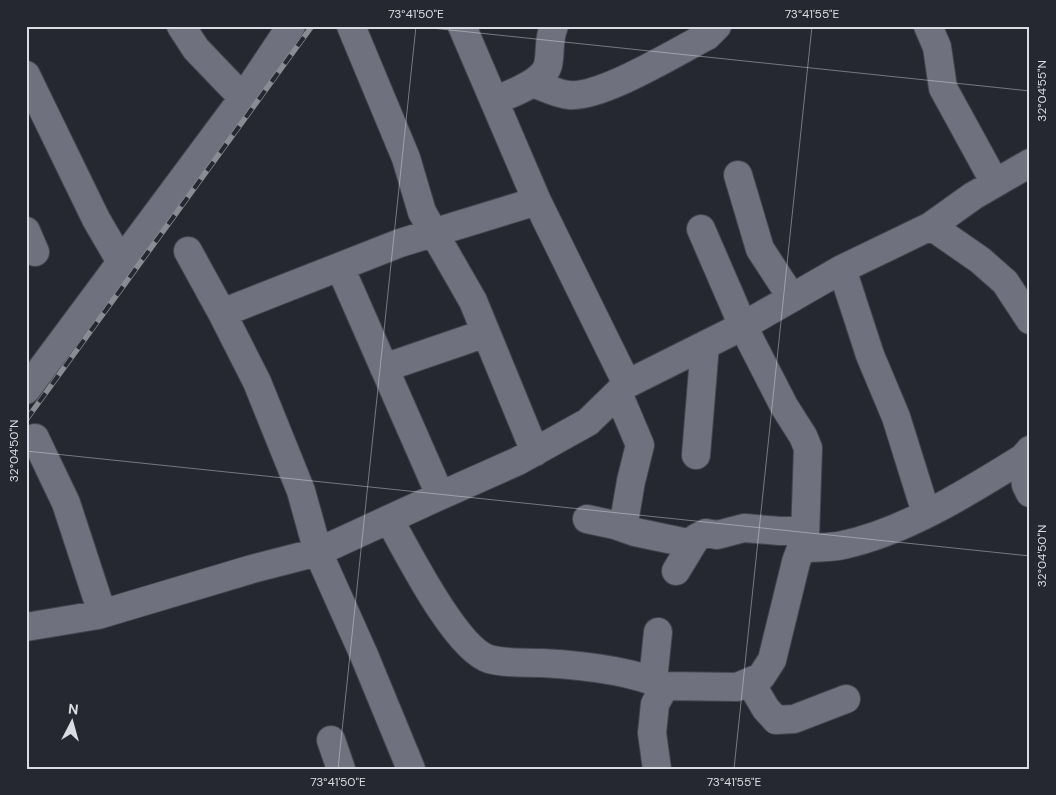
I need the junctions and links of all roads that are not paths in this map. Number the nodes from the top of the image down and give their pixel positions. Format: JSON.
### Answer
{"nodes":[{"id":1,"x":181,"y":26,"type":"edge"},
{"id":2,"x":291,"y":26,"type":"edge"},
{"id":3,"x":351,"y":26,"type":"edge"},
{"id":4,"x":462,"y":26,"type":"edge"},
{"id":5,"x":554,"y":26,"type":"edge"},
{"id":6,"x":717,"y":26,"type":"edge"},
{"id":7,"x":928,"y":26,"type":"edge"},
{"id":8,"x":26,"y":75,"type":"edge"},
{"id":9,"x":533,"y":83,"type":"junction"},
{"id":10,"x":243,"y":98,"type":"junction"},
{"id":11,"x":494,"y":101,"type":"junction"},
{"id":12,"x":1030,"y":163,"type":"edge"},
{"id":13,"x":738,"y":175,"type":"dead end"},
{"id":14,"x":995,"y":183,"type":"junction"},
{"id":15,"x":537,"y":201,"type":"junction"},
{"id":16,"x":931,"y":226,"type":"junction"},
{"id":17,"x":700,"y":229,"type":"dead end"},
{"id":18,"x":434,"y":233,"type":"junction"},
{"id":19,"x":188,"y":251,"type":"dead end"},
{"id":20,"x":122,"y":262,"type":"junction"},
{"id":21,"x":340,"y":267,"type":"junction"},
{"id":22,"x":842,"y":269,"type":"junction"},
{"id":23,"x":792,"y":298,"type":"junction"},
{"id":24,"x":222,"y":313,"type":"junction"},
{"id":25,"x":1030,"y":320,"type":"edge"},
{"id":26,"x":743,"y":326,"type":"junction"},
{"id":27,"x":486,"y":333,"type":"junction"},
{"id":28,"x":705,"y":345,"type":"junction"},
{"id":29,"x":384,"y":368,"type":"junction"},
{"id":30,"x":622,"y":388,"type":"junction"},
{"id":31,"x":26,"y":390,"type":"edge"},
{"id":32,"x":35,"y":438,"type":"dead end"},
{"id":33,"x":534,"y":452,"type":"junction"},
{"id":34,"x":1026,"y":454,"type":"edge"},
{"id":35,"x":696,"y":455,"type":"dead end"},
{"id":36,"x":1030,"y":492,"type":"edge"},
{"id":37,"x":440,"y":496,"type":"junction"},
{"id":38,"x":926,"y":514,"type":"junction"},
{"id":39,"x":389,"y":519,"type":"junction"},
{"id":40,"x":587,"y":519,"type":"dead end"},
{"id":41,"x":624,"y":528,"type":"junction"},
{"id":42,"x":803,"y":540,"type":"junction"},
{"id":43,"x":692,"y":544,"type":"junction"},
{"id":44,"x":318,"y":552,"type":"junction"},
{"id":45,"x":676,"y":571,"type":"dead end"},
{"id":46,"x":102,"y":613,"type":"junction"},
{"id":47,"x":26,"y":627,"type":"edge"},
{"id":48,"x":658,"y":632,"type":"dead end"},
{"id":49,"x":750,"y":682,"type":"junction"},
{"id":50,"x":659,"y":683,"type":"junction"},
{"id":51,"x":846,"y":699,"type":"dead end"},
{"id":52,"x":331,"y":740,"type":"dead end"},
{"id":53,"x":341,"y":769,"type":"edge"},
{"id":54,"x":411,"y":769,"type":"edge"},
{"id":55,"x":657,"y":769,"type":"edge"}],
"edges":[{"from":1,"to":10,"type":"street"},
{"from":2,"to":10,"type":"street"},
{"from":3,"to":18,"type":"street"},
{"from":4,"to":11,"type":"street"},
{"from":5,"to":9,"type":"street"},
{"from":6,"to":9,"type":"street"},
{"from":7,"to":14,"type":"street"},
{"from":8,"to":20,"type":"street"},
{"from":9,"to":11,"type":"street"},
{"from":10,"to":20,"type":"street"},
{"from":11,"to":15,"type":"street"},
{"from":12,"to":14,"type":"street"},
{"from":13,"to":23,"type":"street"},
{"from":14,"to":16,"type":"street"},
{"from":15,"to":18,"type":"street"},
{"from":15,"to":30,"type":"street"},
{"from":16,"to":22,"type":"street"},
{"from":16,"to":25,"type":"street"},
{"from":17,"to":26,"type":"street"},
{"from":18,"to":21,"type":"street"},
{"from":18,"to":27,"type":"street"},
{"from":19,"to":24,"type":"street"},
{"from":20,"to":31,"type":"street"},
{"from":21,"to":24,"type":"street"},
{"from":21,"to":29,"type":"street"},
{"from":22,"to":23,"type":"street"},
{"from":22,"to":38,"type":"street"},
{"from":23,"to":26,"type":"street"},
{"from":24,"to":44,"type":"street"},
{"from":26,"to":28,"type":"street"},
{"from":26,"to":42,"type":"street"},
{"from":27,"to":29,"type":"street"},
{"from":27,"to":33,"type":"street"},
{"from":28,"to":30,"type":"street"},
{"from":28,"to":35,"type":"street"},
{"from":29,"to":37,"type":"street"},
{"from":30,"to":33,"type":"street"},
{"from":30,"to":41,"type":"street"},
{"from":32,"to":46,"type":"street"},
{"from":33,"to":37,"type":"street"},
{"from":34,"to":36,"type":"street"},
{"from":34,"to":38,"type":"street"},
{"from":37,"to":39,"type":"street"},
{"from":38,"to":42,"type":"street"},
{"from":39,"to":44,"type":"street"},
{"from":39,"to":50,"type":"street"},
{"from":40,"to":41,"type":"street"},
{"from":41,"to":43,"type":"street"},
{"from":42,"to":43,"type":"street"},
{"from":42,"to":49,"type":"street"},
{"from":43,"to":45,"type":"street"},
{"from":44,"to":46,"type":"street"},
{"from":44,"to":54,"type":"street"},
{"from":46,"to":47,"type":"street"},
{"from":48,"to":50,"type":"street"},
{"from":49,"to":50,"type":"street"},
{"from":49,"to":51,"type":"street"},
{"from":50,"to":55,"type":"street"},
{"from":52,"to":53,"type":"street"}]}
